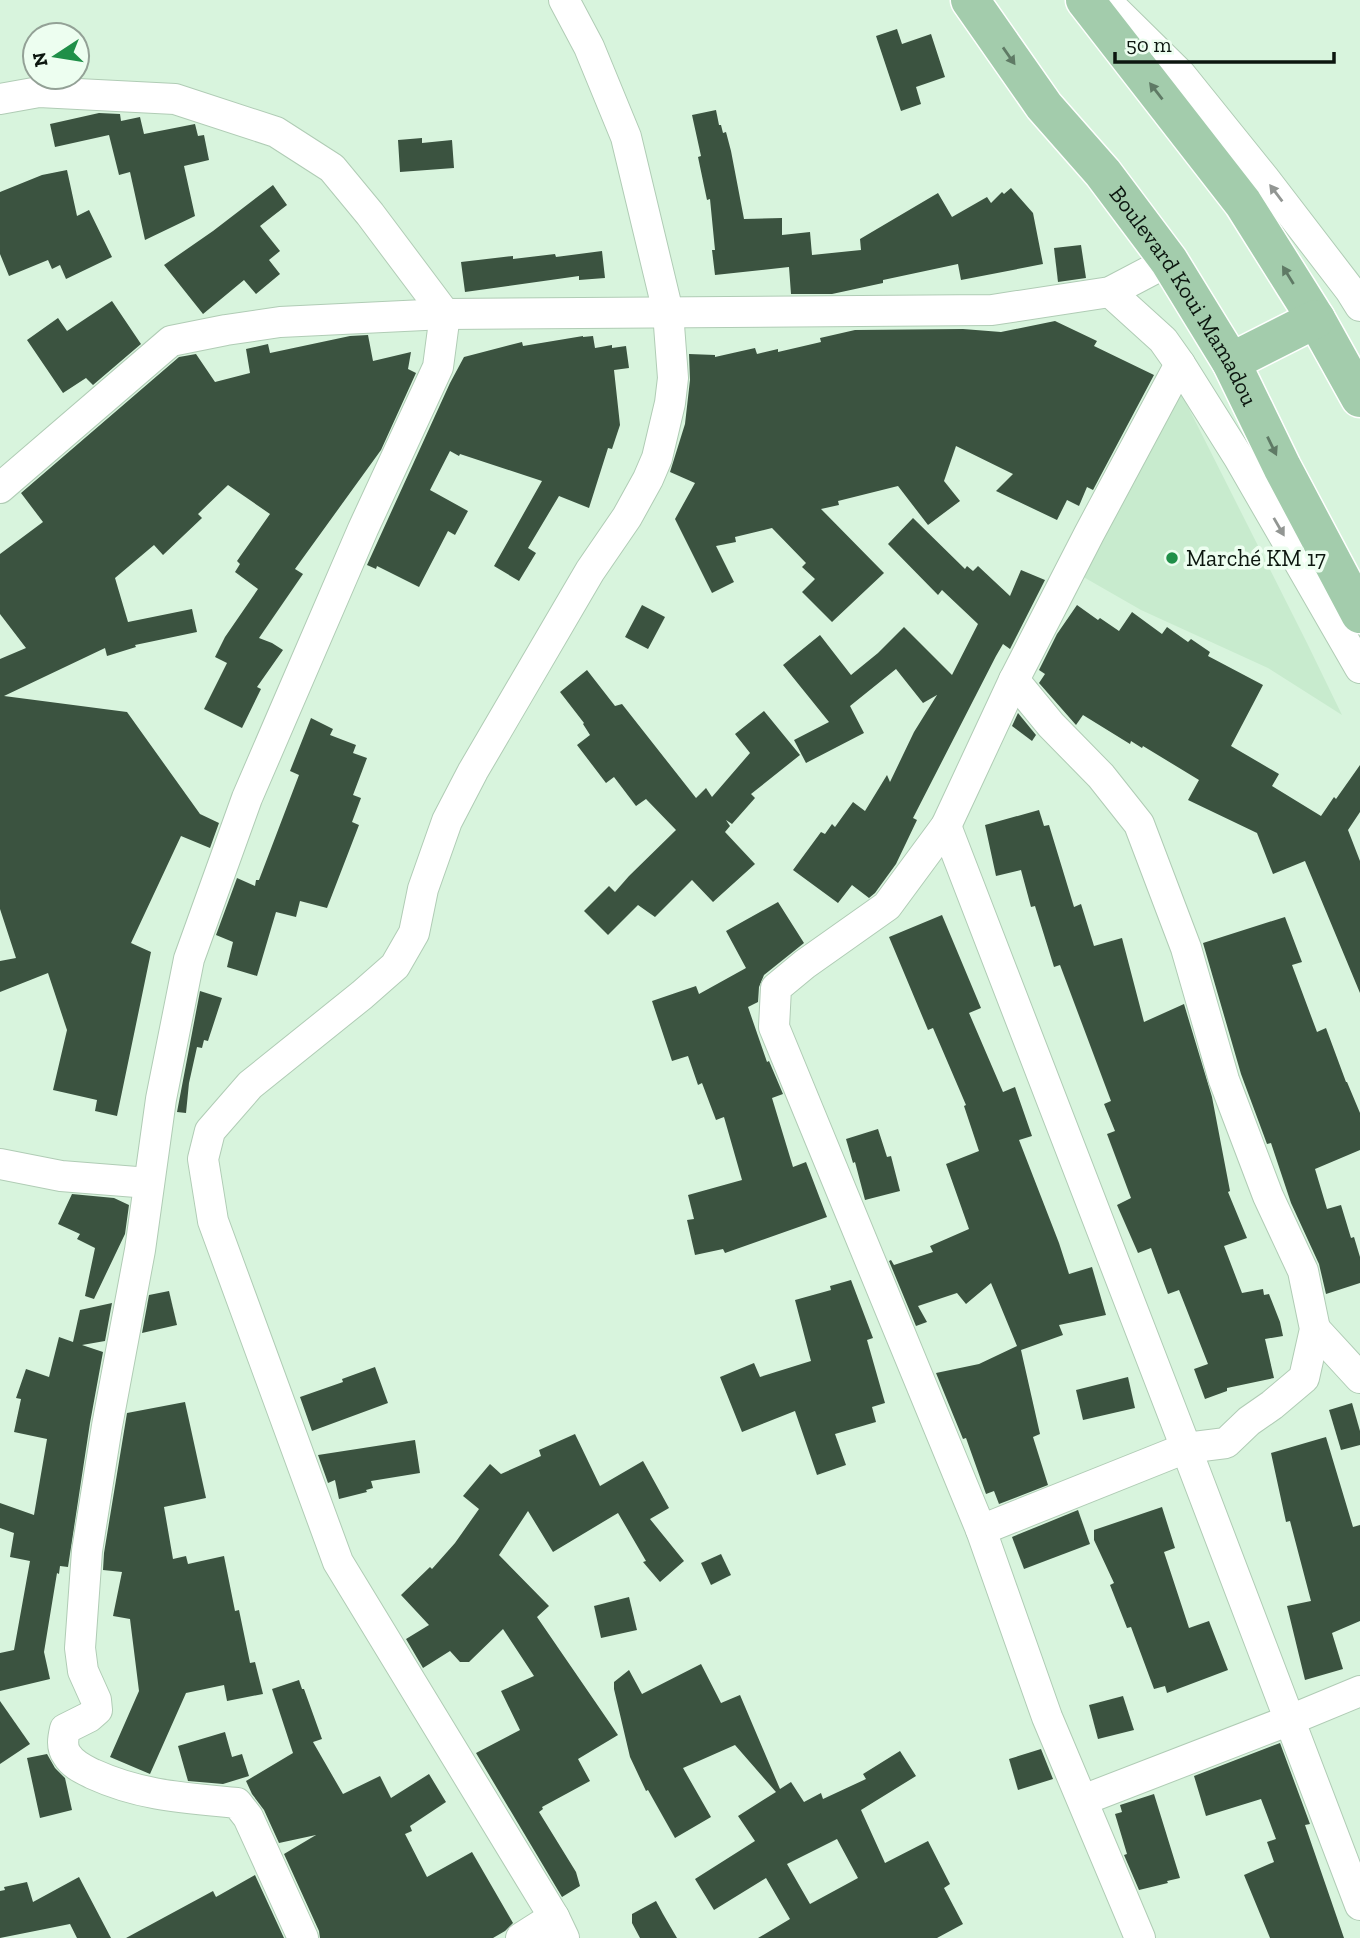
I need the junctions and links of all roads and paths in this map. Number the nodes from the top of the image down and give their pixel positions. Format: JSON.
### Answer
{"nodes":[{"id":1,"x":564,"y":0,"type":"edge"},
{"id":2,"x":970,"y":0,"type":"edge"},
{"id":3,"x":1086,"y":0,"type":"edge"},
{"id":4,"x":1105,"y":0,"type":"edge"},
{"id":5,"x":0,"y":99,"type":"edge"},
{"id":6,"x":1169,"y":261,"type":"junction"},
{"id":7,"x":1110,"y":292,"type":"junction"},
{"id":8,"x":1360,"y":306,"type":"edge"},
{"id":9,"x":668,"y":312,"type":"junction"},
{"id":10,"x":445,"y":314,"type":"junction"},
{"id":11,"x":1316,"y":319,"type":"junction"},
{"id":12,"x":1231,"y":362,"type":"junction"},
{"id":13,"x":1180,"y":364,"type":"junction"},
{"id":14,"x":1360,"y":398,"type":"edge"},
{"id":15,"x":0,"y":488,"type":"edge"},
{"id":16,"x":1360,"y":614,"type":"edge"},
{"id":17,"x":1360,"y":668,"type":"edge"},
{"id":18,"x":1014,"y":680,"type":"junction"},
{"id":19,"x":946,"y":826,"type":"junction"},
{"id":20,"x":0,"y":1164,"type":"edge"},
{"id":21,"x":149,"y":1184,"type":"junction"},
{"id":22,"x":1315,"y":1329,"type":"junction"},
{"id":23,"x":1360,"y":1378,"type":"edge"},
{"id":24,"x":1186,"y":1448,"type":"junction"},
{"id":25,"x":981,"y":1530,"type":"junction"},
{"id":26,"x":1360,"y":1691,"type":"edge"},
{"id":27,"x":1290,"y":1720,"type":"junction"},
{"id":28,"x":1083,"y":1800,"type":"junction"},
{"id":29,"x":1360,"y":1905,"type":"edge"},
{"id":30,"x":559,"y":1928,"type":"edge"},
{"id":31,"x":303,"y":1938,"type":"edge"},
{"id":32,"x":521,"y":1938,"type":"edge"},
{"id":33,"x":1140,"y":1938,"type":"edge"}],
"edges":[{"from":1,"to":9,"type":"street"},
{"from":2,"to":6,"type":"main road","name":"Boulevard Koui Mamadou","one_way":true},
{"from":11,"to":3,"type":"main road","one_way":true},
{"from":8,"to":4,"type":"street","one_way":true},
{"from":5,"to":10,"type":"street"},
{"from":6,"to":7,"type":"street"},
{"from":6,"to":12,"type":"main road","name":"Boulevard Koui Mamadou"},
{"from":7,"to":9,"type":"street"},
{"from":7,"to":13,"type":"street"},
{"from":9,"to":10,"type":"street"},
{"from":9,"to":30,"type":"street"},
{"from":10,"to":15,"type":"street"},
{"from":10,"to":21,"type":"street"},
{"from":11,"to":12,"type":"main road"},
{"from":11,"to":14,"type":"main road"},
{"from":12,"to":16,"type":"main road","name":"Boulevard Koui Mamadou","one_way":true},
{"from":13,"to":17,"type":"street","one_way":true},
{"from":13,"to":18,"type":"street"},
{"from":18,"to":19,"type":"street"},
{"from":18,"to":22,"type":"street"},
{"from":19,"to":24,"type":"street"},
{"from":19,"to":25,"type":"street"},
{"from":20,"to":21,"type":"street"},
{"from":21,"to":31,"type":"street"},
{"from":22,"to":23,"type":"street"},
{"from":22,"to":24,"type":"street"},
{"from":24,"to":25,"type":"street"},
{"from":24,"to":27,"type":"street"},
{"from":25,"to":28,"type":"street"},
{"from":26,"to":27,"type":"street"},
{"from":27,"to":28,"type":"street"},
{"from":27,"to":29,"type":"street"},
{"from":28,"to":33,"type":"street"},
{"from":30,"to":32,"type":"street"}]}
